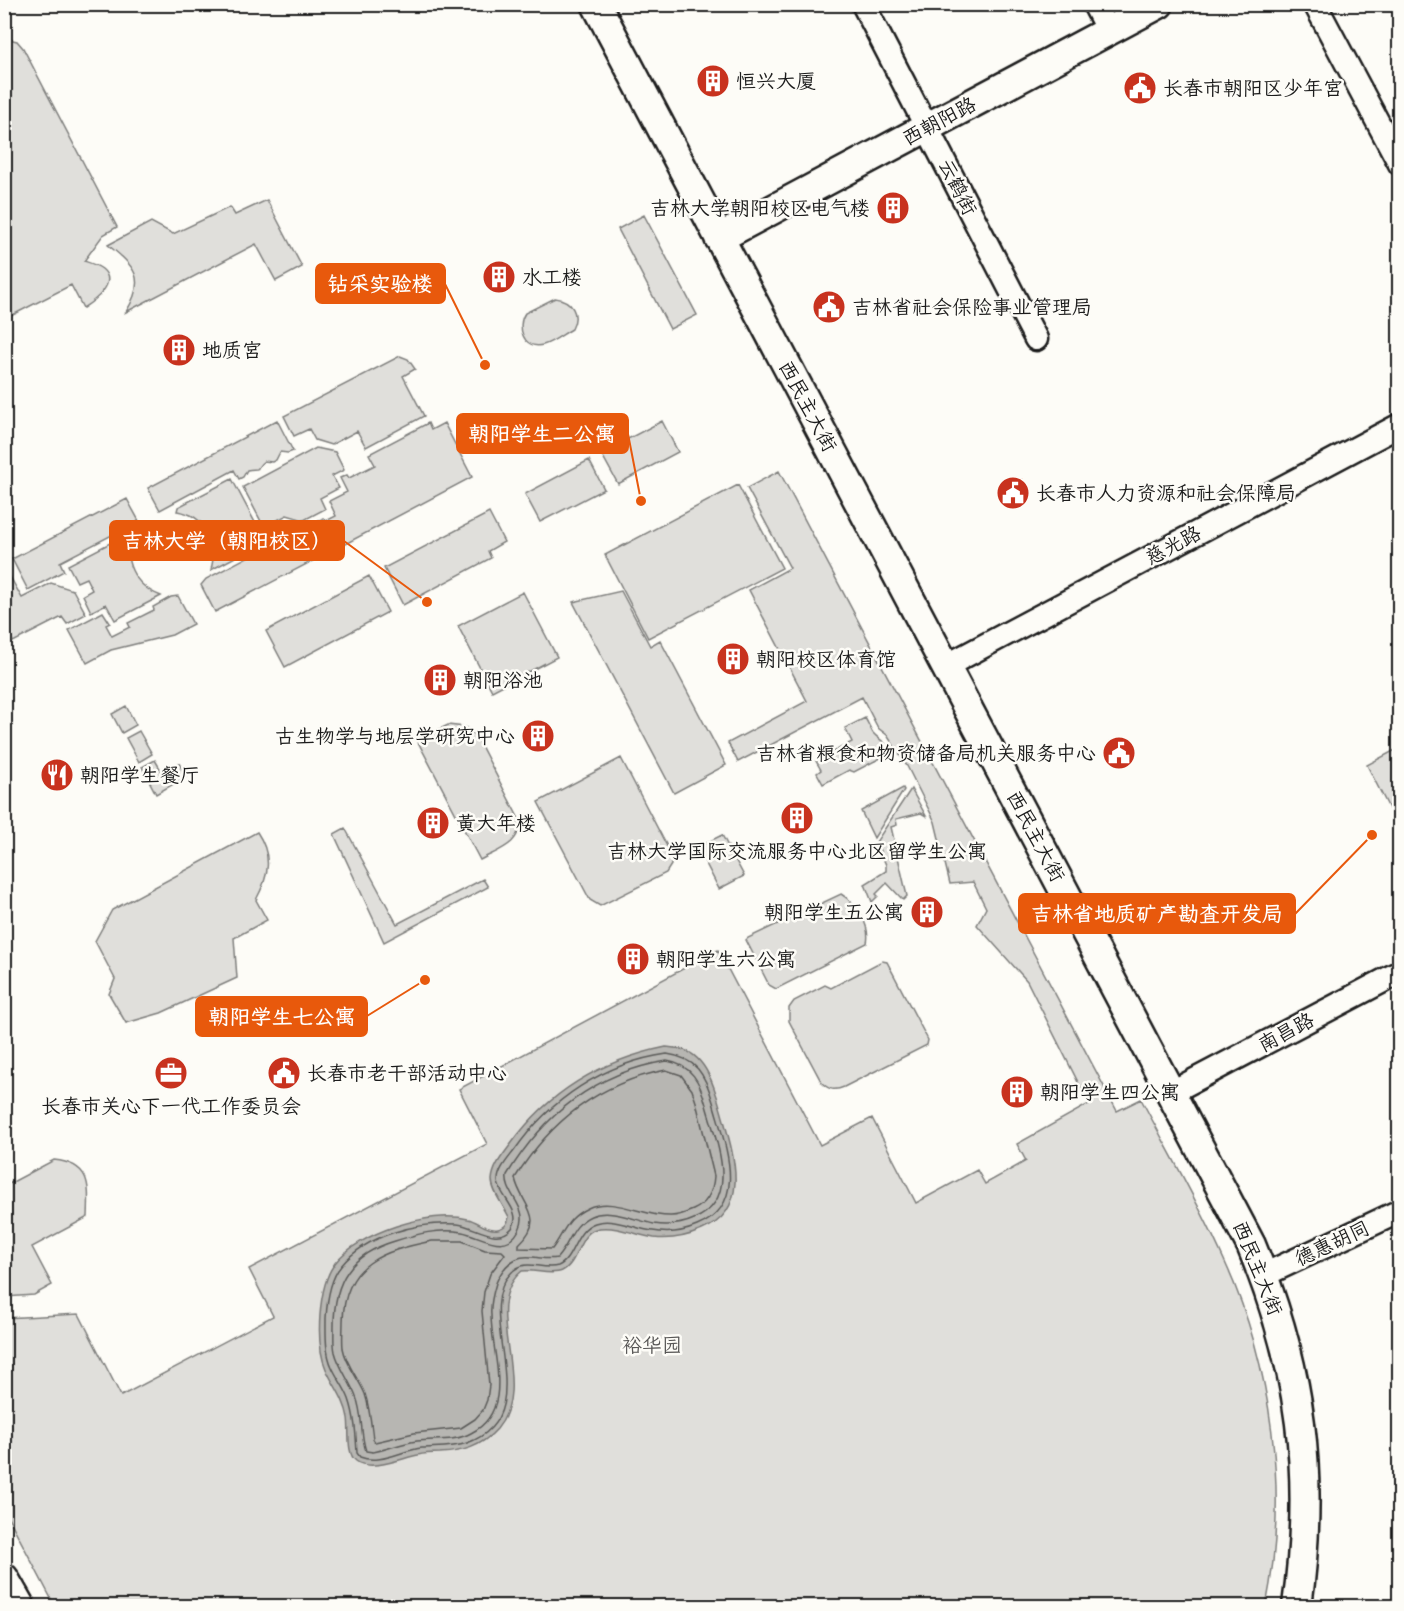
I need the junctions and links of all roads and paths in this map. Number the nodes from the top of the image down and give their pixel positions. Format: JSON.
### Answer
{"nodes":[{"id":1,"x":596,"y":4,"type":"edge"},
{"id":2,"x":863,"y":4,"type":"edge"},
{"id":3,"x":1094,"y":4,"type":"edge"},
{"id":4,"x":1159,"y":4,"type":"edge"},
{"id":5,"x":1315,"y":4,"type":"edge"},
{"id":6,"x":1108,"y":31,"type":"junction"},
{"id":7,"x":927,"y":127,"type":"junction"},
{"id":8,"x":1398,"y":157,"type":"edge"},
{"id":9,"x":719,"y":238,"type":"junction"},
{"id":10,"x":1036,"y":339,"type":"dead end"},
{"id":11,"x":1400,"y":425,"type":"edge"},
{"id":12,"x":946,"y":666,"type":"junction"},
{"id":13,"x":1400,"y":972,"type":"edge"},
{"id":14,"x":1172,"y":1092,"type":"junction"},
{"id":15,"x":1400,"y":1211,"type":"edge"},
{"id":16,"x":1263,"y":1275,"type":"junction"},
{"id":17,"x":4,"y":1578,"type":"edge"},
{"id":18,"x":20,"y":1606,"type":"edge"},
{"id":19,"x":1297,"y":1606,"type":"edge"}],
"edges":[{"from":1,"to":9,"type":"main road","name":"西民主大街"},
{"from":2,"to":7,"type":"street","name":"云鹤街"},
{"from":3,"to":6,"type":"street"},
{"from":4,"to":6,"type":"main road","name":"西朝阳路"},
{"from":5,"to":8,"type":"street"},
{"from":6,"to":7,"type":"main road","name":"西朝阳路"},
{"from":7,"to":9,"type":"main road","name":"西朝阳路"},
{"from":7,"to":10,"type":"street","name":"云鹤街"},
{"from":9,"to":12,"type":"main road","name":"西民主大街"},
{"from":11,"to":12,"type":"street","name":"慈光路"},
{"from":12,"to":14,"type":"main road","name":"西民主大街"},
{"from":13,"to":14,"type":"street","name":"南昌路"},
{"from":14,"to":16,"type":"main road","name":"西民主大街"},
{"from":15,"to":16,"type":"street","name":"德惠胡同"},
{"from":16,"to":19,"type":"main road","name":"西民主大街"},
{"from":17,"to":18,"type":"main road"}]}
